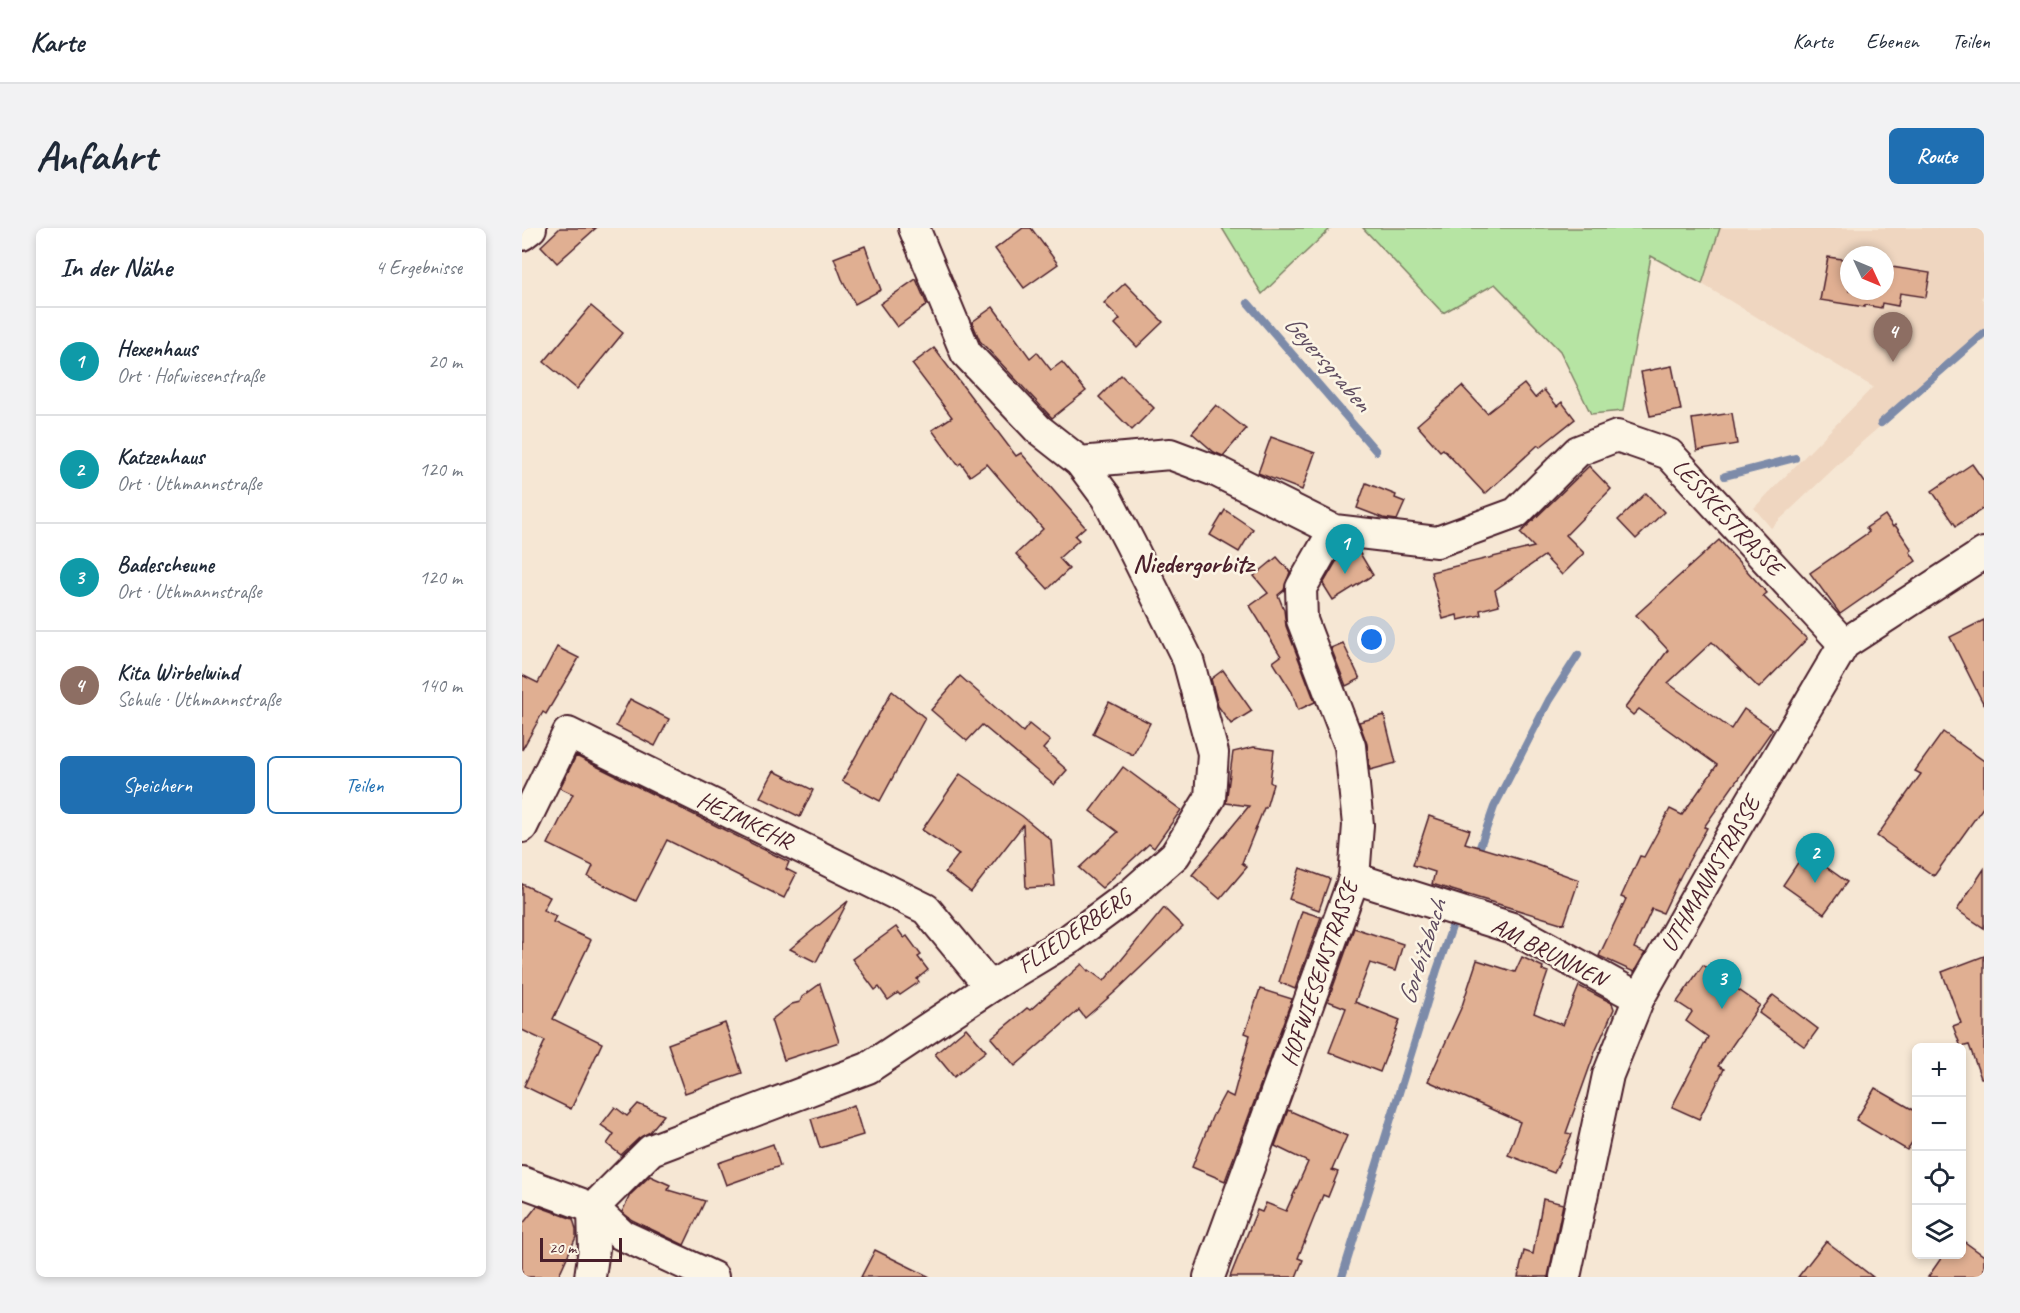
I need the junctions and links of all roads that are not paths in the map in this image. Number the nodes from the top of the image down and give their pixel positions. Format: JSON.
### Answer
{"nodes":[{"id":1,"x":531,"y":228,"type":"edge"},
{"id":2,"x":914,"y":228,"type":"edge"},
{"id":3,"x":522,"y":235,"type":"edge"},
{"id":4,"x":1080,"y":462,"type":"junction"},
{"id":5,"x":1334,"y":530,"type":"junction"},
{"id":6,"x":1984,"y":553,"type":"edge"},
{"id":7,"x":1844,"y":644,"type":"junction"},
{"id":8,"x":522,"y":827,"type":"edge"},
{"id":9,"x":1354,"y":878,"type":"junction"},
{"id":10,"x":990,"y":987,"type":"junction"},
{"id":11,"x":1639,"y":998,"type":"junction"},
{"id":12,"x":522,"y":1182,"type":"edge"},
{"id":13,"x":593,"y":1208,"type":"junction"},
{"id":14,"x":590,"y":1277,"type":"edge"},
{"id":15,"x":713,"y":1277,"type":"edge"},
{"id":16,"x":1209,"y":1277,"type":"edge"},
{"id":17,"x":1565,"y":1277,"type":"edge"}],
"edges":[{"from":1,"to":3,"type":"street"},
{"from":2,"to":4,"type":"street"},
{"from":4,"to":5,"type":"street","name":"LESSKESTRASSE"},
{"from":4,"to":10,"type":"street","name":"FLIEDERBERG"},
{"from":5,"to":7,"type":"street","name":"LESSKESTRASSE"},
{"from":5,"to":9,"type":"street","name":"HOFWIESENSTRASSE"},
{"from":6,"to":7,"type":"street","name":"UTHMANNSTRASSE"},
{"from":7,"to":11,"type":"street","name":"UTHMANNSTRASSE"},
{"from":8,"to":10,"type":"street","name":"HEIMKEHR"},
{"from":9,"to":11,"type":"street","name":"AM BRUNNEN"},
{"from":9,"to":16,"type":"street","name":"HOFWIESENSTRASSE"},
{"from":10,"to":13,"type":"street","name":"FLIEDERBERG"},
{"from":11,"to":17,"type":"street","name":"UTHMANNSTRASSE"},
{"from":12,"to":13,"type":"street"},
{"from":13,"to":14,"type":"street"},
{"from":13,"to":15,"type":"street"}]}
